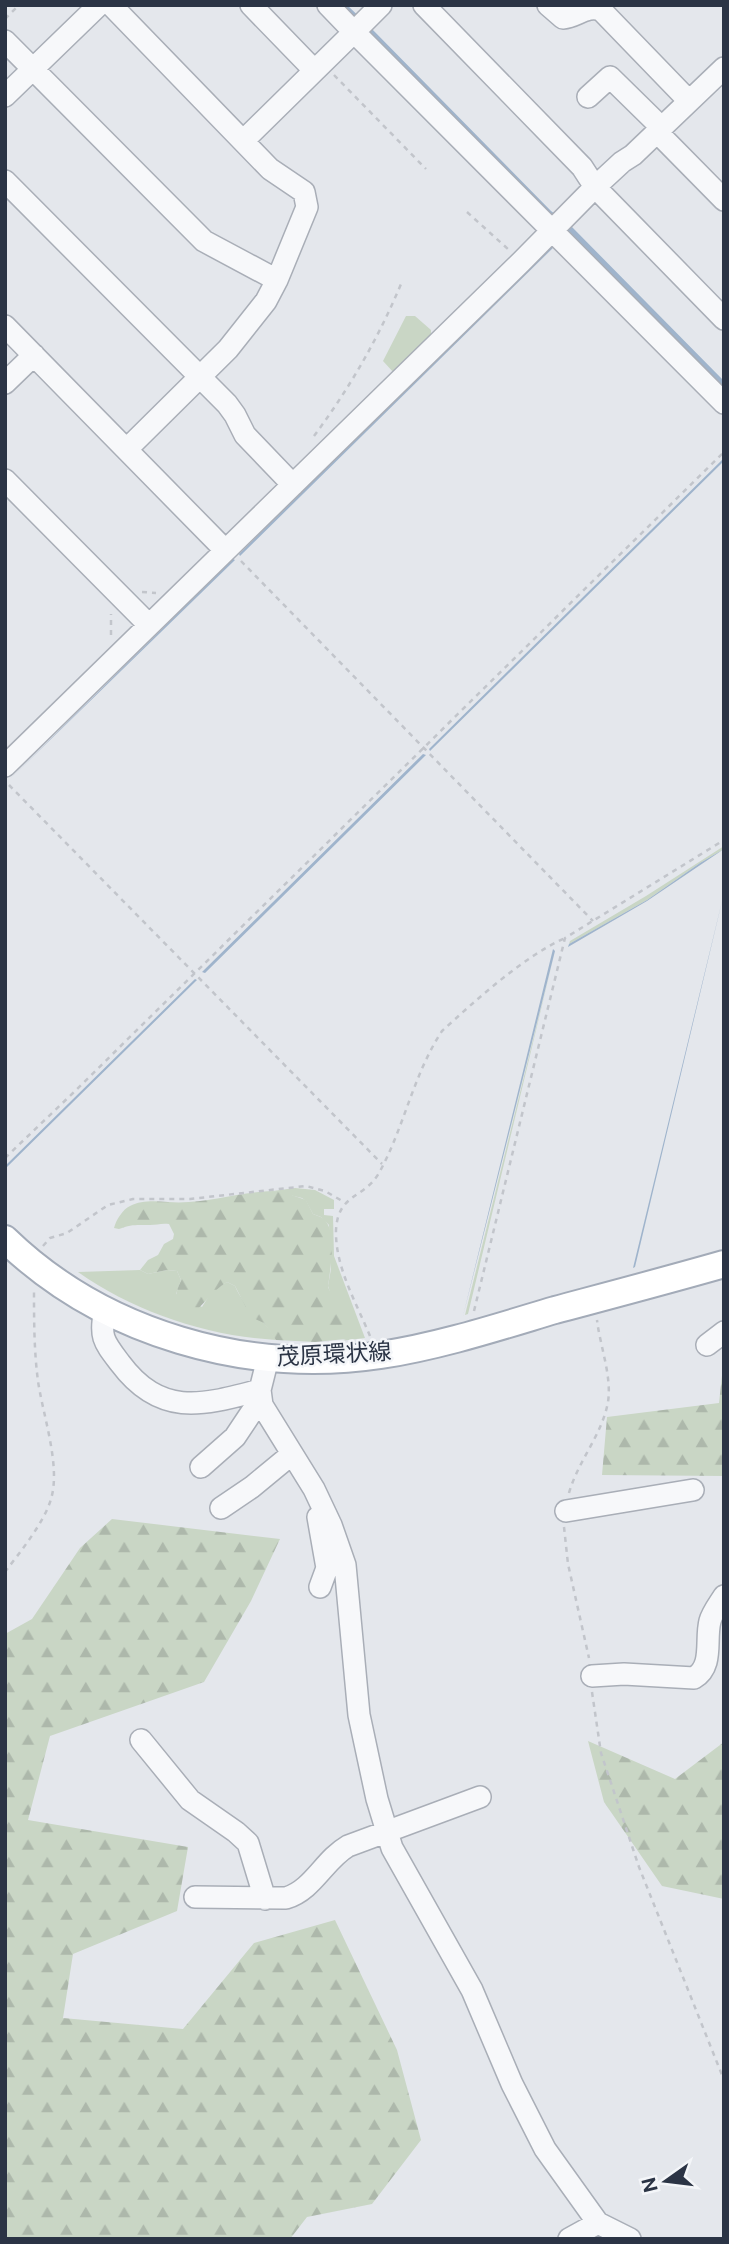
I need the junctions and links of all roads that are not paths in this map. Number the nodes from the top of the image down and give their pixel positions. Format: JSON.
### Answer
{"nodes":[{"id":1,"x":99,"y":5,"type":"edge"},
{"id":2,"x":111,"y":5,"type":"edge"},
{"id":3,"x":251,"y":5,"type":"edge"},
{"id":4,"x":328,"y":5,"type":"edge"},
{"id":5,"x":381,"y":5,"type":"edge"},
{"id":6,"x":424,"y":5,"type":"edge"},
{"id":7,"x":548,"y":5,"type":"edge"},
{"id":8,"x":355,"y":32,"type":"junction"},
{"id":9,"x":5,"y":41,"type":"edge"},
{"id":10,"x":318,"y":66,"type":"junction"},
{"id":11,"x":724,"y":68,"type":"edge"},
{"id":12,"x":33,"y":69,"type":"junction"},
{"id":13,"x":5,"y":96,"type":"edge"},
{"id":14,"x":589,"y":97,"type":"dead end"},
{"id":15,"x":689,"y":101,"type":"junction"},
{"id":16,"x":660,"y":131,"type":"junction"},
{"id":17,"x":243,"y":141,"type":"junction"},
{"id":18,"x":5,"y":181,"type":"edge"},
{"id":19,"x":595,"y":187,"type":"junction"},
{"id":20,"x":724,"y":200,"type":"edge"},
{"id":21,"x":552,"y":230,"type":"junction"},
{"id":22,"x":277,"y":280,"type":"junction"},
{"id":23,"x":724,"y":319,"type":"edge"},
{"id":24,"x":5,"y":326,"type":"edge"},
{"id":25,"x":34,"y":355,"type":"junction"},
{"id":26,"x":199,"y":378,"type":"junction"},
{"id":27,"x":5,"y":383,"type":"edge"},
{"id":28,"x":724,"y":403,"type":"edge"},
{"id":29,"x":127,"y":449,"type":"junction"},
{"id":30,"x":5,"y":480,"type":"edge"},
{"id":31,"x":293,"y":485,"type":"junction"},
{"id":32,"x":227,"y":548,"type":"junction"},
{"id":33,"x":149,"y":625,"type":"junction"},
{"id":34,"x":5,"y":766,"type":"edge"},
{"id":35,"x":5,"y":1239,"type":"edge"},
{"id":36,"x":724,"y":1264,"type":"edge"},
{"id":37,"x":105,"y":1310,"type":"junction"},
{"id":38,"x":724,"y":1332,"type":"edge"},
{"id":39,"x":707,"y":1345,"type":"dead end"},
{"id":40,"x":268,"y":1358,"type":"junction"},
{"id":41,"x":261,"y":1398,"type":"junction"},
{"id":42,"x":292,"y":1454,"type":"junction"},
{"id":43,"x":201,"y":1467,"type":"dead end"},
{"id":44,"x":314,"y":1489,"type":"junction"},
{"id":45,"x":693,"y":1490,"type":"dead end"},
{"id":46,"x":221,"y":1508,"type":"dead end"},
{"id":47,"x":566,"y":1511,"type":"dead end"},
{"id":48,"x":320,"y":1587,"type":"dead end"},
{"id":49,"x":724,"y":1597,"type":"edge"},
{"id":50,"x":592,"y":1676,"type":"dead end"},
{"id":51,"x":141,"y":1740,"type":"dead end"},
{"id":52,"x":480,"y":1797,"type":"dead end"},
{"id":53,"x":387,"y":1831,"type":"junction"},
{"id":54,"x":195,"y":1897,"type":"dead end"},
{"id":55,"x":265,"y":1899,"type":"junction"},
{"id":56,"x":598,"y":2223,"type":"junction"},
{"id":57,"x":569,"y":2239,"type":"edge"},
{"id":58,"x":630,"y":2239,"type":"edge"}],
"edges":[{"from":1,"to":12,"type":"street"},
{"from":2,"to":17,"type":"street"},
{"from":3,"to":10,"type":"street"},
{"from":4,"to":8,"type":"street"},
{"from":5,"to":8,"type":"street"},
{"from":6,"to":19,"type":"street"},
{"from":7,"to":15,"type":"street"},
{"from":8,"to":10,"type":"street"},
{"from":8,"to":21,"type":"street"},
{"from":9,"to":12,"type":"street"},
{"from":10,"to":17,"type":"street"},
{"from":11,"to":15,"type":"street"},
{"from":12,"to":13,"type":"street"},
{"from":12,"to":22,"type":"street"},
{"from":14,"to":16,"type":"street"},
{"from":15,"to":16,"type":"street"},
{"from":16,"to":19,"type":"street"},
{"from":16,"to":20,"type":"street"},
{"from":17,"to":22,"type":"street"},
{"from":18,"to":26,"type":"street"},
{"from":19,"to":21,"type":"street"},
{"from":19,"to":23,"type":"street"},
{"from":21,"to":28,"type":"street"},
{"from":21,"to":31,"type":"street"},
{"from":22,"to":26,"type":"street"},
{"from":24,"to":25,"type":"street"},
{"from":25,"to":27,"type":"street"},
{"from":25,"to":29,"type":"street"},
{"from":26,"to":29,"type":"street"},
{"from":26,"to":31,"type":"street"},
{"from":29,"to":32,"type":"street"},
{"from":30,"to":33,"type":"street"},
{"from":31,"to":32,"type":"street"},
{"from":32,"to":33,"type":"street"},
{"from":33,"to":34,"type":"street"},
{"from":35,"to":37,"type":"main road","name":"茂原環状線"},
{"from":36,"to":40,"type":"main road","name":"茂原環状線"},
{"from":37,"to":40,"type":"main road","name":"茂原環状線"},
{"from":37,"to":41,"type":"street"},
{"from":38,"to":39,"type":"street"},
{"from":40,"to":41,"type":"street"},
{"from":41,"to":42,"type":"street"},
{"from":41,"to":43,"type":"street"},
{"from":42,"to":44,"type":"street"},
{"from":42,"to":46,"type":"street"},
{"from":44,"to":48,"type":"street"},
{"from":44,"to":53,"type":"street"},
{"from":45,"to":47,"type":"street"},
{"from":49,"to":50,"type":"street"},
{"from":51,"to":55,"type":"street"},
{"from":52,"to":53,"type":"street"},
{"from":53,"to":55,"type":"street"},
{"from":53,"to":56,"type":"street"},
{"from":54,"to":55,"type":"street"},
{"from":56,"to":57,"type":"street"},
{"from":56,"to":58,"type":"street"}]}
